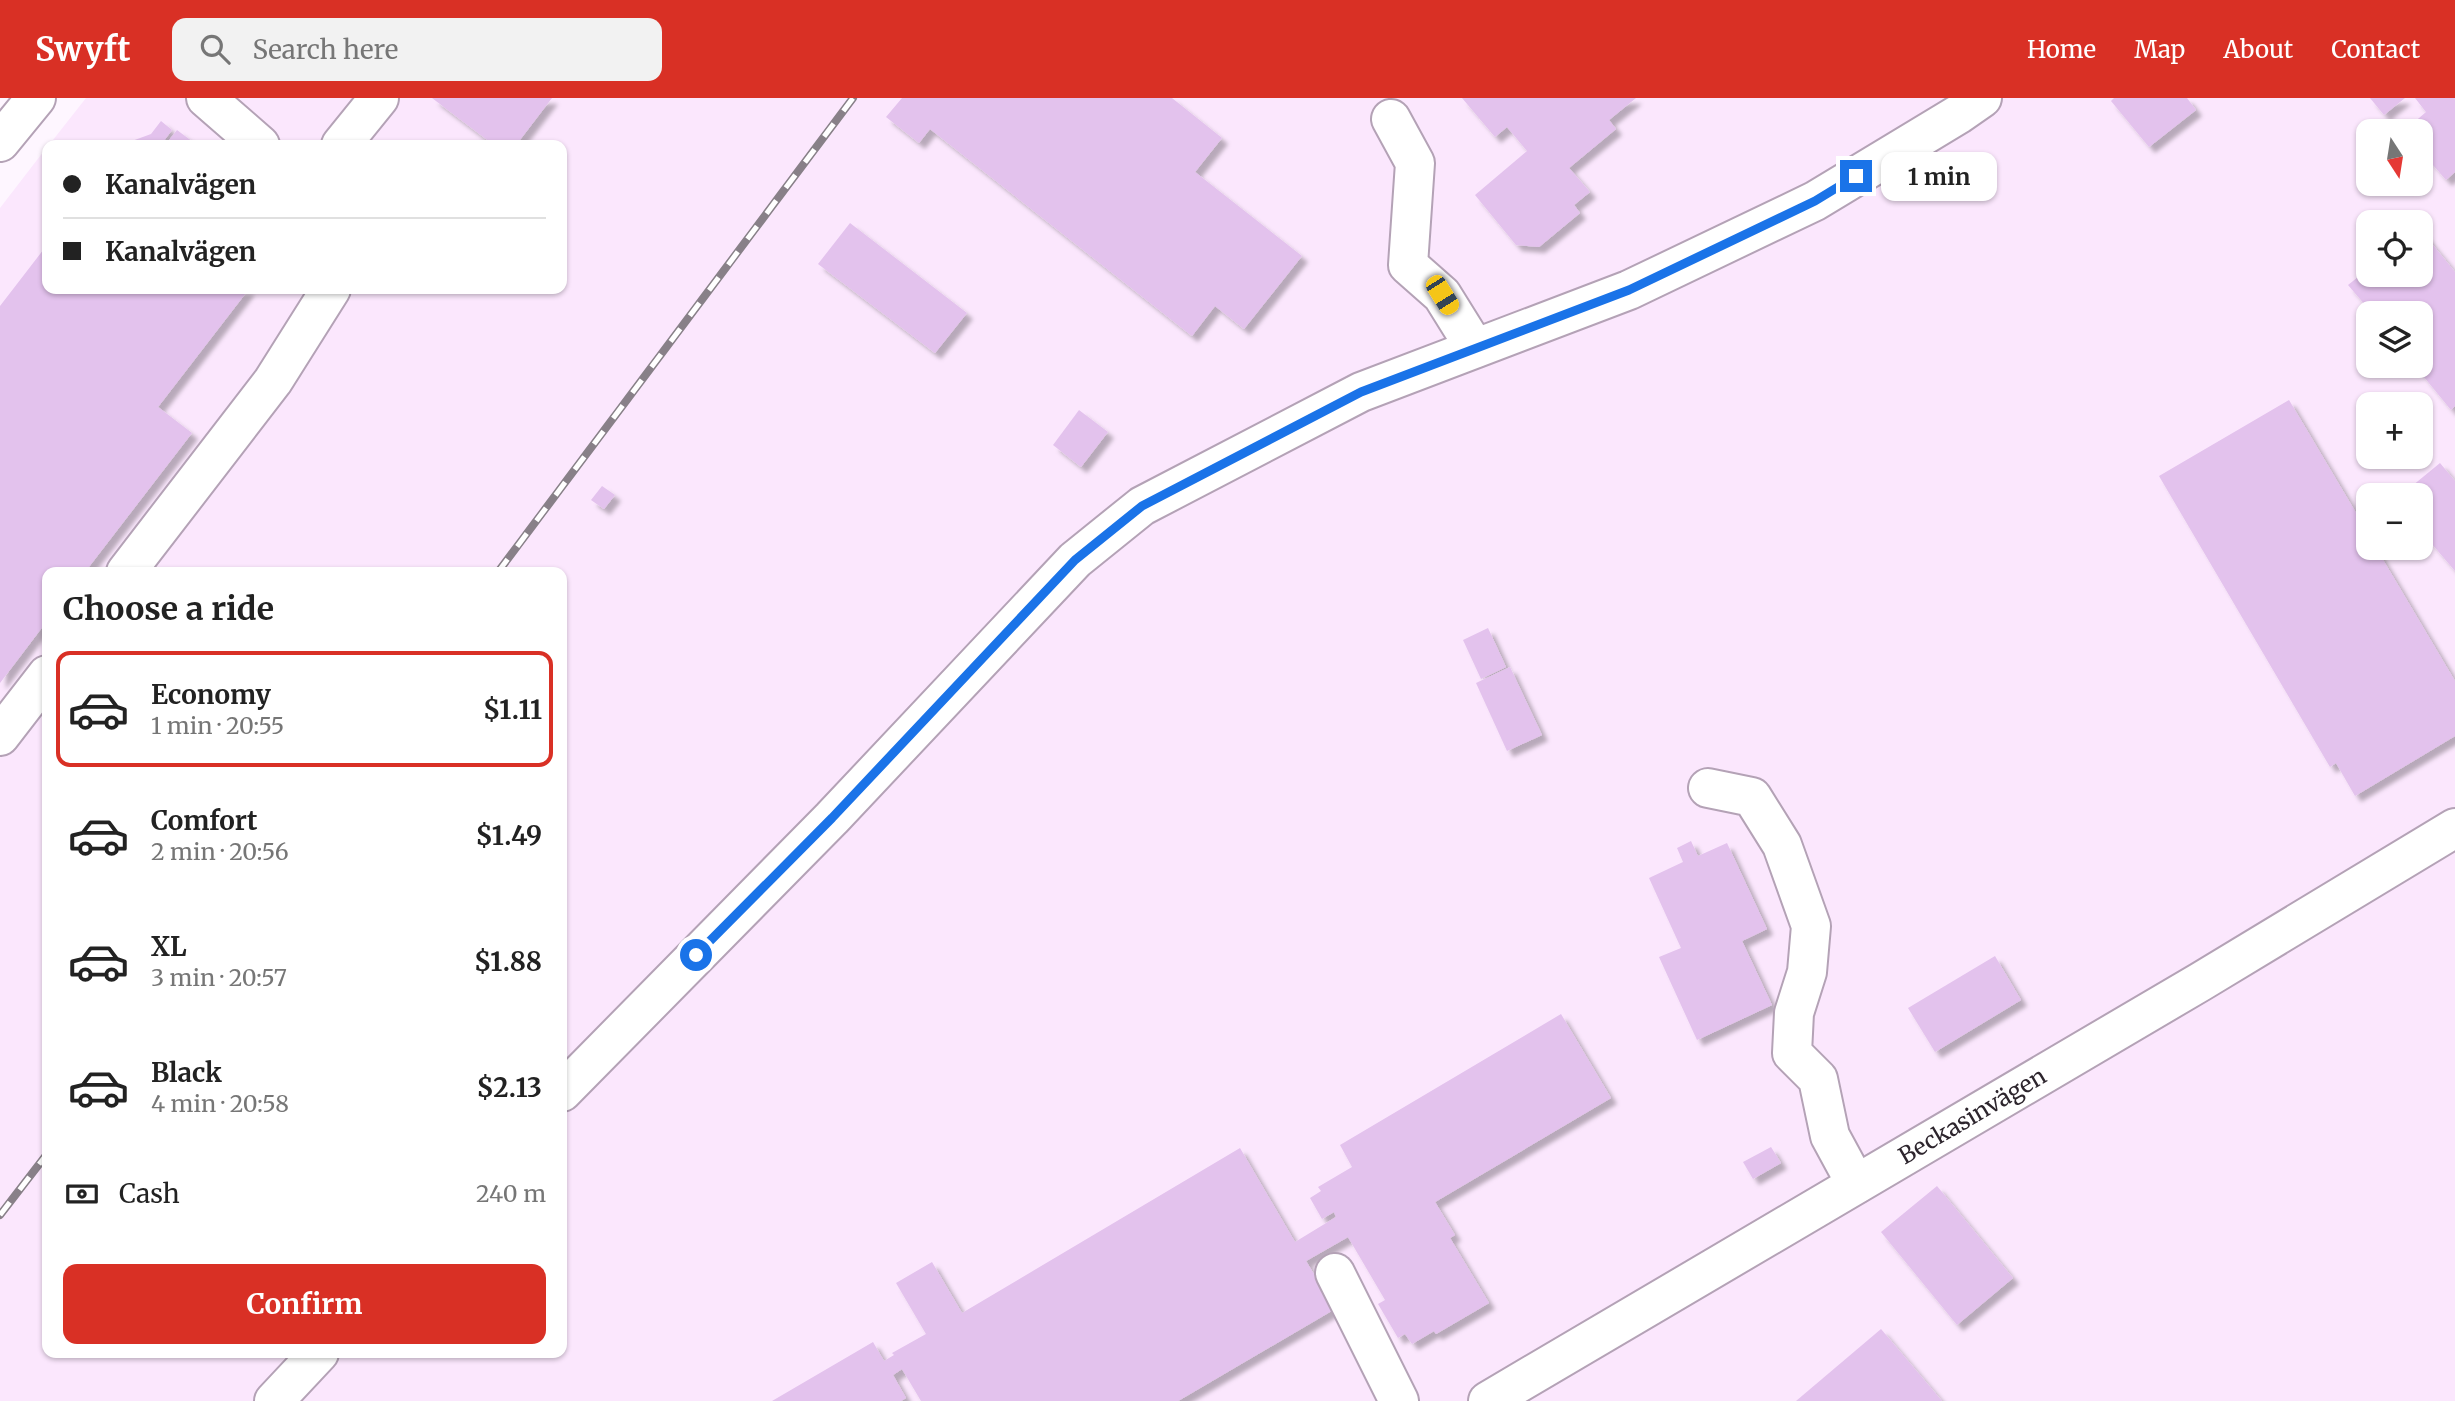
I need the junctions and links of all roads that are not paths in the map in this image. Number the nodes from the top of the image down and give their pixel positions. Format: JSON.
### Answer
{"nodes":[{"id":1,"x":36,"y":98,"type":"edge"},
{"id":2,"x":206,"y":98,"type":"edge"},
{"id":3,"x":379,"y":98,"type":"edge"},
{"id":4,"x":1982,"y":98,"type":"edge"},
{"id":5,"x":1391,"y":118,"type":"dead end"},
{"id":6,"x":254,"y":140,"type":"edge"},
{"id":7,"x":345,"y":140,"type":"edge"},
{"id":8,"x":0,"y":142,"type":"edge"},
{"id":9,"x":328,"y":294,"type":"edge"},
{"id":10,"x":1475,"y":348,"type":"junction"},
{"id":11,"x":130,"y":567,"type":"edge"},
{"id":12,"x":42,"y":681,"type":"edge"},
{"id":13,"x":0,"y":736,"type":"edge"},
{"id":14,"x":1708,"y":788,"type":"dead end"},
{"id":15,"x":2455,"y":828,"type":"edge"},
{"id":16,"x":567,"y":1087,"type":"edge"},
{"id":17,"x":1856,"y":1184,"type":"junction"},
{"id":18,"x":1335,"y":1273,"type":"dead end"},
{"id":19,"x":314,"y":1358,"type":"edge"},
{"id":20,"x":274,"y":1401,"type":"edge"},
{"id":21,"x":1399,"y":1401,"type":"edge"},
{"id":22,"x":1488,"y":1401,"type":"edge"}],
"edges":[{"from":1,"to":8,"type":"street"},
{"from":2,"to":6,"type":"street"},
{"from":3,"to":7,"type":"street"},
{"from":4,"to":10,"type":"street"},
{"from":5,"to":10,"type":"street"},
{"from":9,"to":11,"type":"street"},
{"from":10,"to":16,"type":"street"},
{"from":12,"to":13,"type":"street"},
{"from":14,"to":17,"type":"street"},
{"from":15,"to":17,"type":"street","name":"Beckasinvägen"},
{"from":17,"to":22,"type":"street","name":"Beckasinvägen"},
{"from":18,"to":21,"type":"street"},
{"from":19,"to":20,"type":"street"}]}
